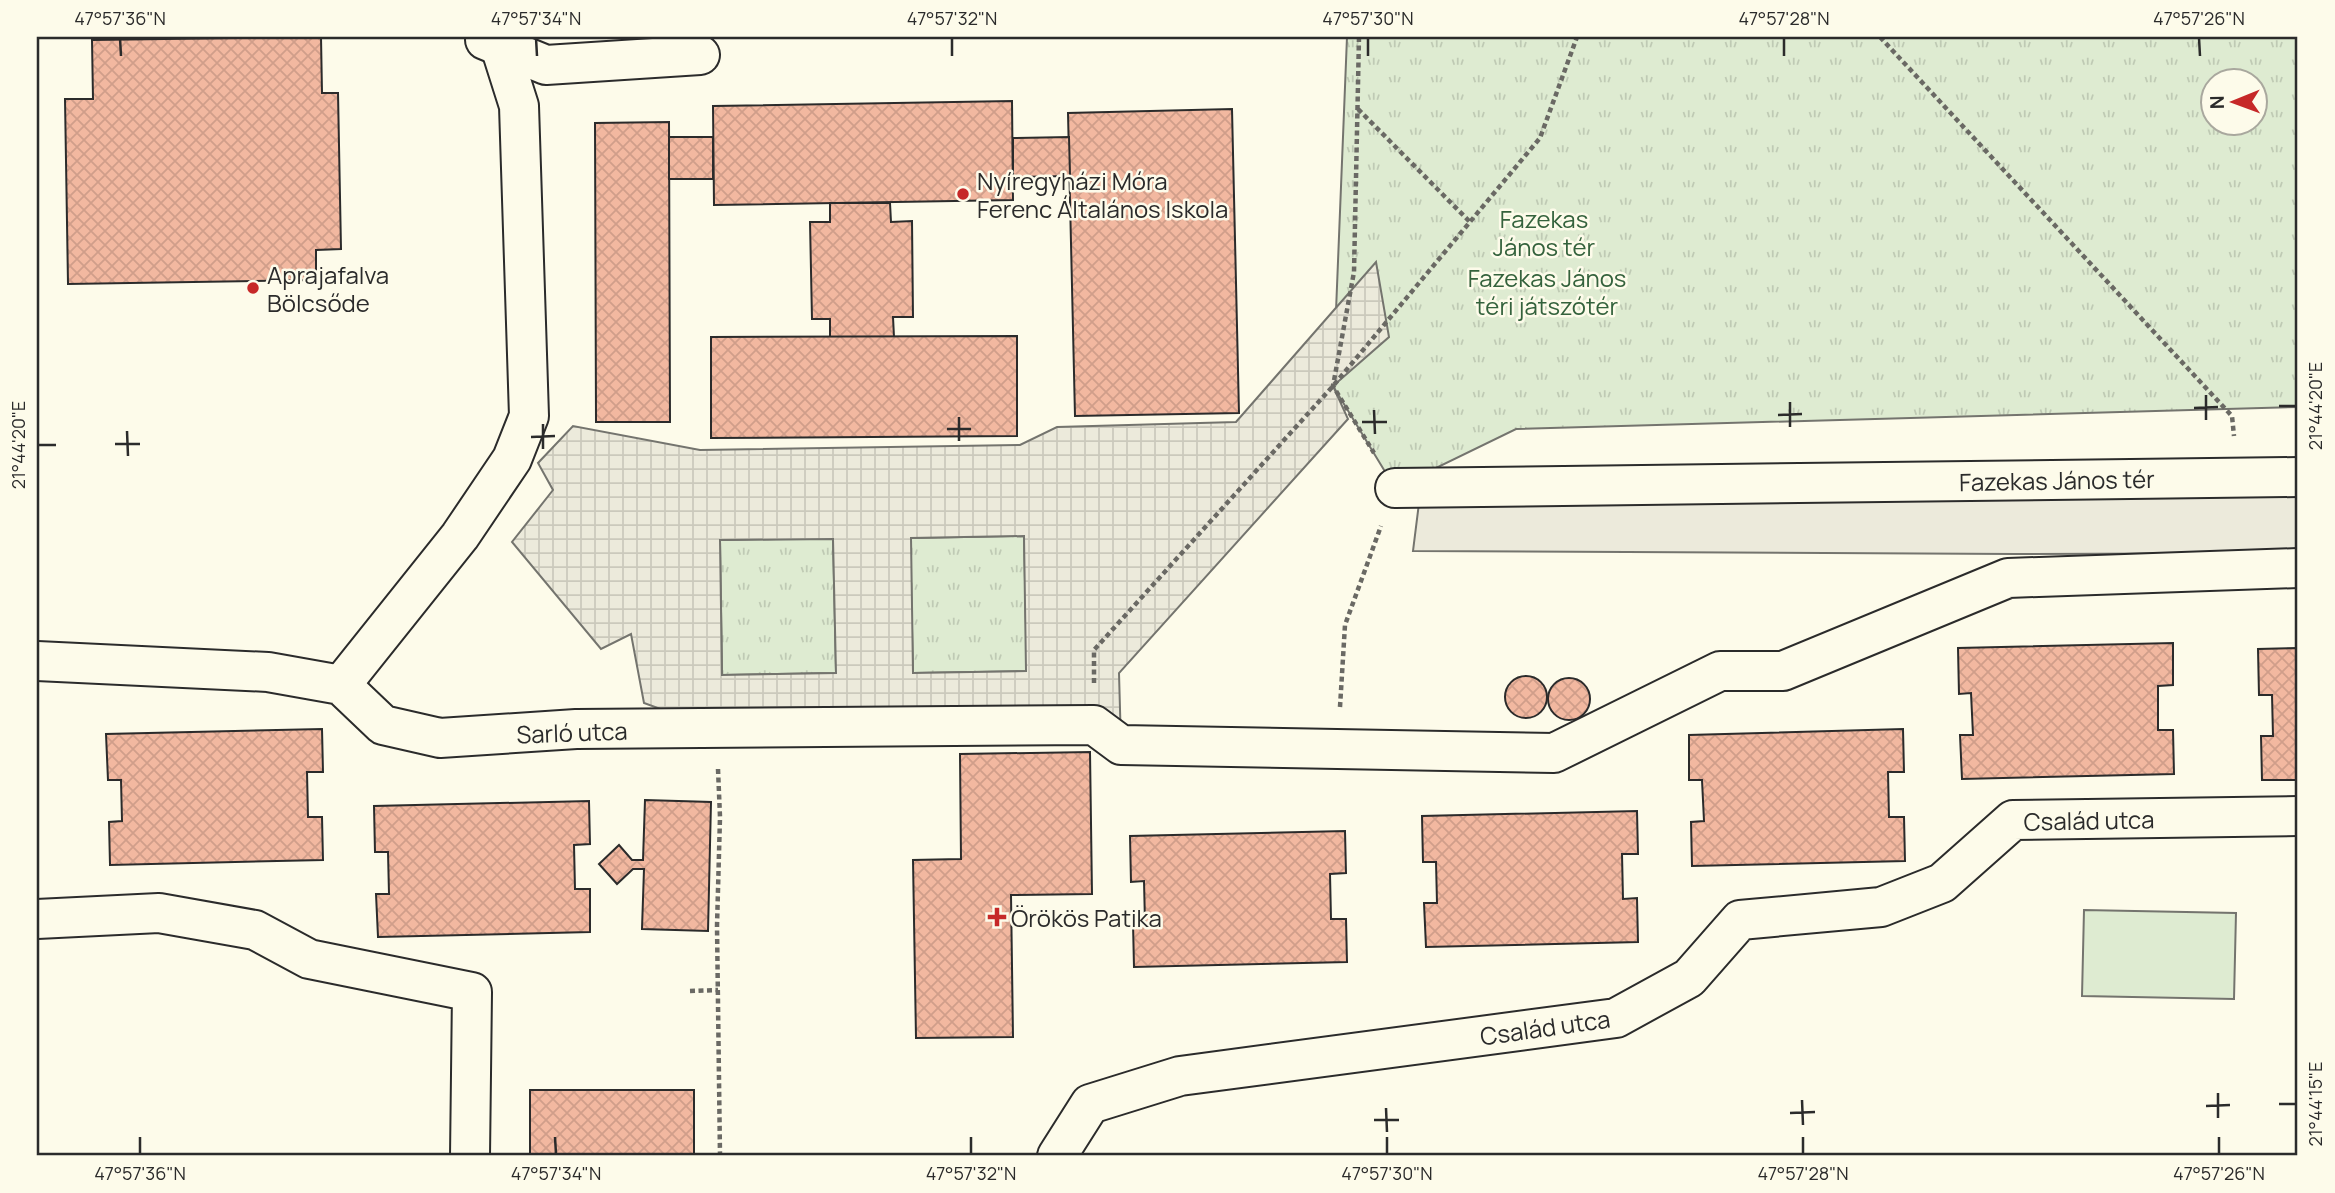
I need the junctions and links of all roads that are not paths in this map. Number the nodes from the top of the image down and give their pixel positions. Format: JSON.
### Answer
{"nodes":[{"id":1,"x":488,"y":41,"type":"edge"},
{"id":2,"x":700,"y":55,"type":"dead end"},
{"id":3,"x":2298,"y":477,"type":"edge"},
{"id":4,"x":1395,"y":488,"type":"road end"},
{"id":5,"x":2298,"y":568,"type":"edge"},
{"id":6,"x":37,"y":661,"type":"edge"},
{"id":7,"x":341,"y":685,"type":"junction"},
{"id":8,"x":2298,"y":816,"type":"edge"},
{"id":9,"x":37,"y":919,"type":"edge"},
{"id":10,"x":470,"y":1156,"type":"edge"},
{"id":11,"x":1057,"y":1156,"type":"edge"}],
"edges":[{"from":1,"to":2,"type":"street"},
{"from":1,"to":7,"type":"street"},
{"from":3,"to":4,"type":"street","name":"Fazekas János tér"},
{"from":5,"to":7,"type":"street","name":"Sarló utca"},
{"from":6,"to":7,"type":"street"},
{"from":8,"to":11,"type":"street","name":"Család utca"},
{"from":9,"to":10,"type":"street"}]}
